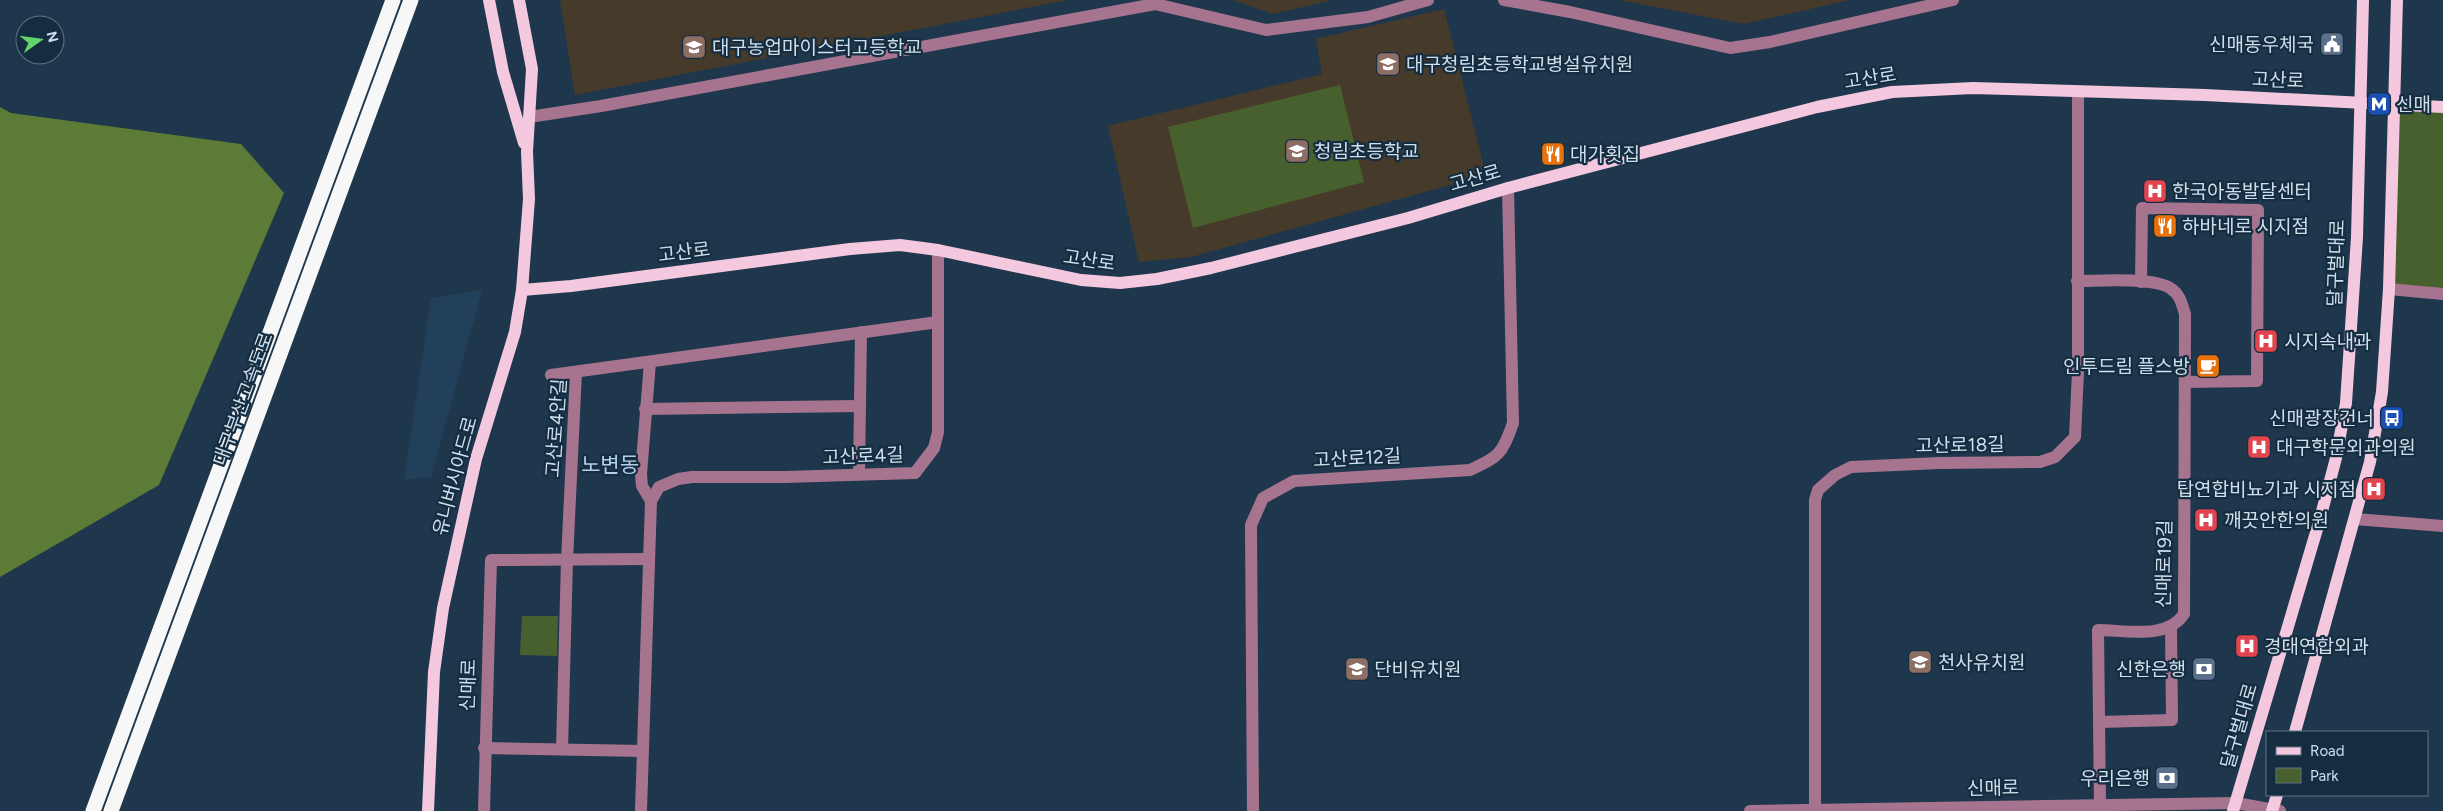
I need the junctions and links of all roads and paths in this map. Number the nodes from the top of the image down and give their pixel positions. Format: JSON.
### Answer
{"nodes":[{"id":1,"x":393,"y":0,"type":"edge"},
{"id":2,"x":411,"y":0,"type":"edge"},
{"id":3,"x":489,"y":0,"type":"edge"},
{"id":4,"x":519,"y":0,"type":"edge"},
{"id":5,"x":1428,"y":0,"type":"edge"},
{"id":6,"x":1504,"y":0,"type":"edge"},
{"id":7,"x":1953,"y":0,"type":"edge"},
{"id":8,"x":2363,"y":0,"type":"edge"},
{"id":9,"x":2397,"y":0,"type":"edge"},
{"id":10,"x":2078,"y":92,"type":"junction"},
{"id":11,"x":2359,"y":102,"type":"junction"},
{"id":12,"x":2394,"y":104,"type":"junction"},
{"id":13,"x":2443,"y":107,"type":"edge"},
{"id":14,"x":529,"y":117,"type":"junction"},
{"id":15,"x":527,"y":152,"type":"junction"},
{"id":16,"x":1508,"y":188,"type":"junction"},
{"id":17,"x":938,"y":250,"type":"junction"},
{"id":18,"x":2077,"y":281,"type":"junction"},
{"id":19,"x":2141,"y":282,"type":"junction"},
{"id":20,"x":2389,"y":289,"type":"junction"},
{"id":21,"x":522,"y":290,"type":"junction"},
{"id":22,"x":2443,"y":294,"type":"edge"},
{"id":23,"x":938,"y":322,"type":"junction"},
{"id":24,"x":861,"y":332,"type":"junction"},
{"id":25,"x":650,"y":362,"type":"junction"},
{"id":26,"x":576,"y":372,"type":"junction"},
{"id":27,"x":551,"y":375,"type":"dead end"},
{"id":28,"x":2185,"y":382,"type":"junction"},
{"id":29,"x":860,"y":406,"type":"junction"},
{"id":30,"x":645,"y":410,"type":"junction"},
{"id":31,"x":859,"y":474,"type":"junction"},
{"id":32,"x":651,"y":502,"type":"junction"},
{"id":33,"x":2355,"y":519,"type":"junction"},
{"id":34,"x":2443,"y":526,"type":"edge"},
{"id":35,"x":648,"y":559,"type":"junction"},
{"id":36,"x":567,"y":560,"type":"junction"},
{"id":37,"x":2171,"y":628,"type":"junction"},
{"id":38,"x":2099,"y":722,"type":"junction"},
{"id":39,"x":2294,"y":731,"type":"edge"},
{"id":40,"x":484,"y":748,"type":"junction"},
{"id":41,"x":562,"y":749,"type":"junction"},
{"id":42,"x":642,"y":750,"type":"junction"},
{"id":43,"x":2277,"y":796,"type":"edge"},
{"id":44,"x":2100,"y":806,"type":"junction"},
{"id":45,"x":2234,"y":807,"type":"edge"},
{"id":46,"x":112,"y":810,"type":"edge"},
{"id":47,"x":1815,"y":810,"type":"edge"},
{"id":48,"x":2275,"y":810,"type":"edge"},
{"id":49,"x":93,"y":811,"type":"edge"},
{"id":50,"x":428,"y":811,"type":"edge"},
{"id":51,"x":484,"y":811,"type":"edge"},
{"id":52,"x":641,"y":811,"type":"edge"},
{"id":53,"x":1253,"y":811,"type":"edge"},
{"id":54,"x":1750,"y":811,"type":"edge"}],
"edges":[{"from":1,"to":49,"type":"highway","name":"대구부산고속도로"},
{"from":2,"to":46,"type":"highway","name":"대구부산고속도로"},
{"from":3,"to":15,"type":"main road","name":"유니버시아드로"},
{"from":4,"to":14,"type":"main road","name":"유니버시아드로"},
{"from":5,"to":14,"type":"street"},
{"from":6,"to":7,"type":"street"},
{"from":8,"to":11,"type":"main road","name":"달구벌대로"},
{"from":9,"to":12,"type":"main road"},
{"from":10,"to":11,"type":"main road","name":"고산로"},
{"from":10,"to":16,"type":"main road","name":"고산로"},
{"from":10,"to":18,"type":"street","name":"고산로18길"},
{"from":11,"to":12,"type":"main road","name":"고산로"},
{"from":11,"to":45,"type":"main road","name":"달구벌대로"},
{"from":12,"to":13,"type":"main road","name":"고산로"},
{"from":12,"to":20,"type":"main road"},
{"from":14,"to":15,"type":"main road","name":"유니버시아드로"},
{"from":15,"to":21,"type":"main road","name":"유니버시아드로"},
{"from":16,"to":17,"type":"main road","name":"고산로"},
{"from":16,"to":53,"type":"street","name":"고산로12길"},
{"from":17,"to":21,"type":"main road","name":"고산로"},
{"from":17,"to":23,"type":"street","name":"고산로4길"},
{"from":18,"to":19,"type":"street","name":"신매로19길"},
{"from":18,"to":47,"type":"street","name":"고산로18길"},
{"from":19,"to":28,"type":"street","name":"신매로19길"},
{"from":19,"to":28,"type":"street"},
{"from":20,"to":22,"type":"street"},
{"from":20,"to":33,"type":"main road"},
{"from":21,"to":50,"type":"main road","name":"유니버시아드로"},
{"from":23,"to":24,"type":"street","name":"고산로4안길"},
{"from":23,"to":31,"type":"street","name":"고산로4길"},
{"from":24,"to":25,"type":"street","name":"고산로4안길"},
{"from":24,"to":29,"type":"street"},
{"from":25,"to":26,"type":"street","name":"고산로4안길"},
{"from":25,"to":30,"type":"street"},
{"from":26,"to":27,"type":"street"},
{"from":26,"to":36,"type":"street","name":"고산로4안길"},
{"from":28,"to":37,"type":"street","name":"신매로19길"},
{"from":29,"to":30,"type":"street"},
{"from":29,"to":31,"type":"street"},
{"from":30,"to":32,"type":"street"},
{"from":31,"to":32,"type":"street","name":"고산로4길"},
{"from":32,"to":35,"type":"street"},
{"from":33,"to":34,"type":"street"},
{"from":33,"to":39,"type":"main road"},
{"from":35,"to":36,"type":"street"},
{"from":35,"to":42,"type":"street"},
{"from":36,"to":40,"type":"street","name":"신매로"},
{"from":36,"to":41,"type":"street","name":"고산로4안길"},
{"from":37,"to":38,"type":"street"},
{"from":37,"to":38,"type":"street","name":"신매로19길"},
{"from":38,"to":44,"type":"street","name":"신매로19길"},
{"from":40,"to":41,"type":"street"},
{"from":40,"to":51,"type":"street","name":"신매로"},
{"from":41,"to":42,"type":"street"},
{"from":42,"to":52,"type":"street"},
{"from":43,"to":48,"type":"main road"},
{"from":44,"to":45,"type":"street","name":"신매로"},
{"from":44,"to":47,"type":"street","name":"신매로"},
{"from":45,"to":48,"type":"street","name":"신매로"},
{"from":47,"to":54,"type":"street","name":"신매로"}]}
